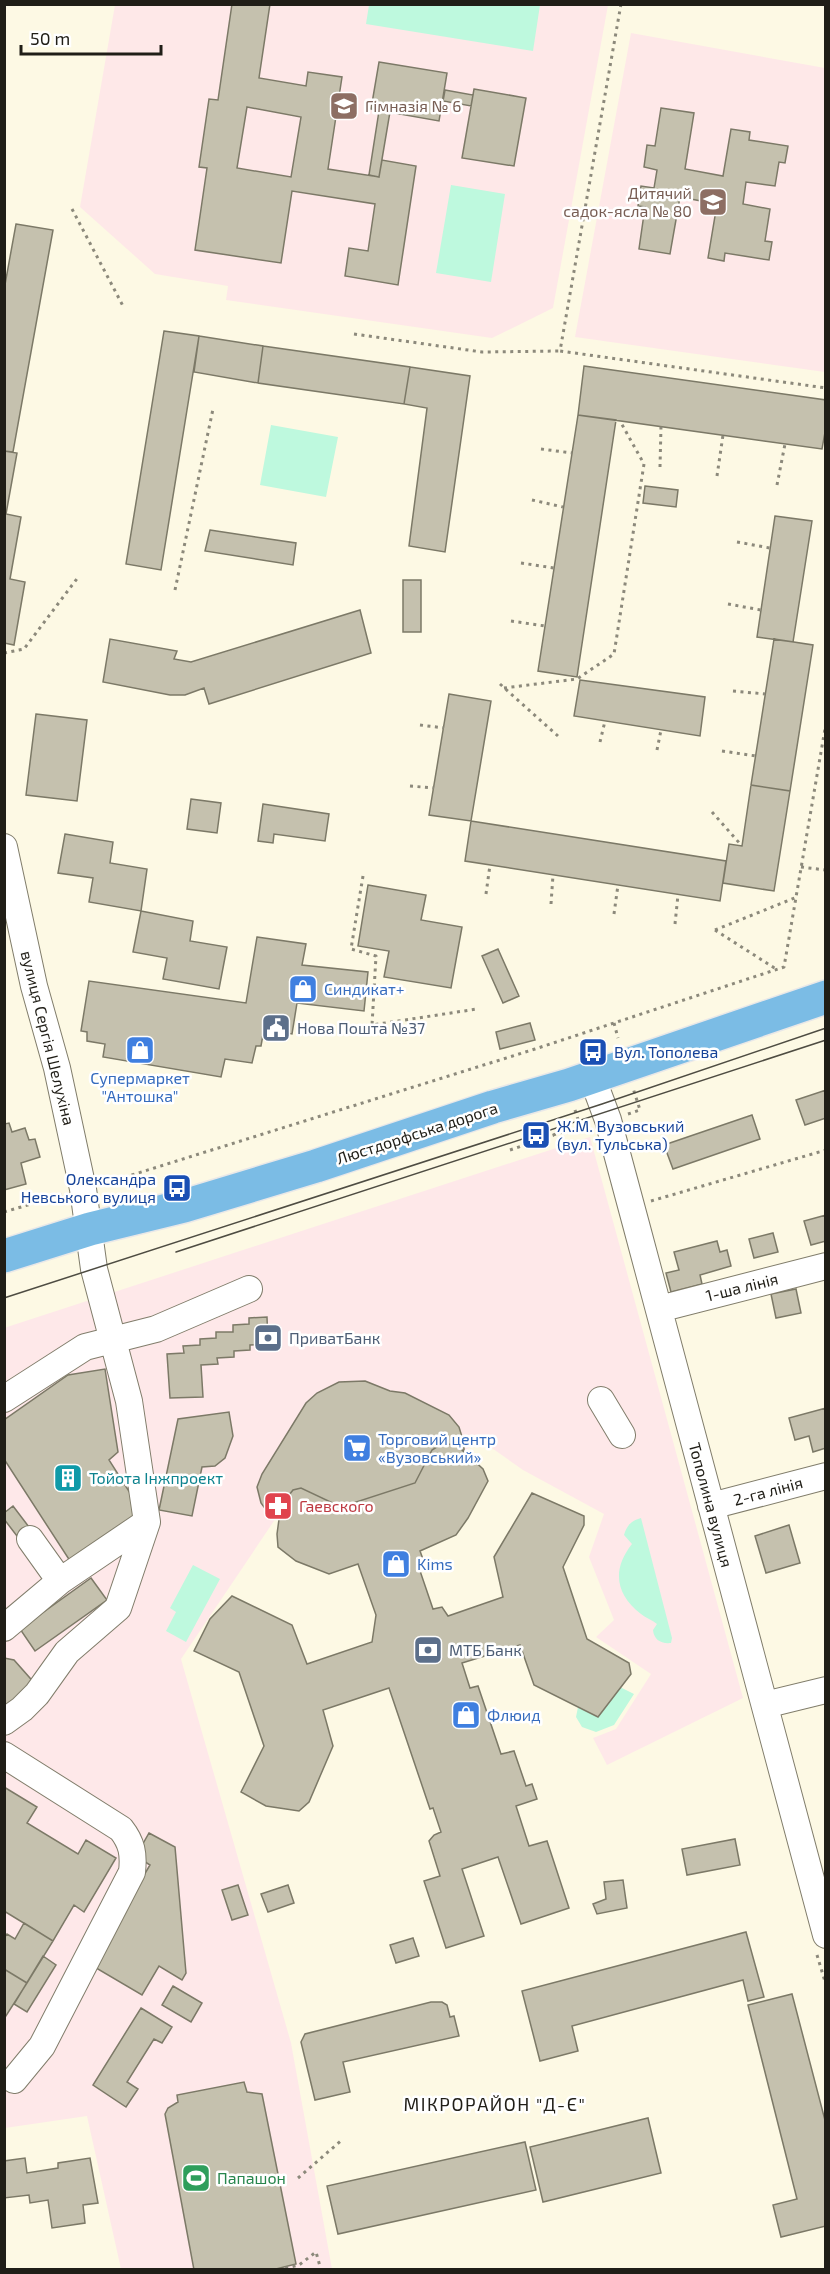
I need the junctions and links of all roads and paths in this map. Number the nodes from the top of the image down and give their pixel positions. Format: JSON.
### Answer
{"nodes":[{"id":1,"x":621,"y":4,"type":"edge"},
{"id":2,"x":72,"y":209,"type":"dead end"},
{"id":3,"x":123,"y":306,"type":"dead end"},
{"id":4,"x":354,"y":334,"type":"dead end"},
{"id":5,"x":560,"y":351,"type":"junction"},
{"id":6,"x":825,"y":388,"type":"edge"},
{"id":7,"x":213,"y":409,"type":"dead end"},
{"id":8,"x":620,"y":421,"type":"dead end"},
{"id":9,"x":661,"y":426,"type":"dead end"},
{"id":10,"x":723,"y":435,"type":"dead end"},
{"id":11,"x":785,"y":444,"type":"dead end"},
{"id":12,"x":541,"y":449,"type":"dead end"},
{"id":13,"x":572,"y":453,"type":"dead end"},
{"id":14,"x":660,"y":466,"type":"dead end"},
{"id":15,"x":717,"y":476,"type":"dead end"},
{"id":16,"x":777,"y":485,"type":"dead end"},
{"id":17,"x":532,"y":500,"type":"dead end"},
{"id":18,"x":563,"y":507,"type":"dead end"},
{"id":19,"x":737,"y":542,"type":"dead end"},
{"id":20,"x":770,"y":548,"type":"dead end"},
{"id":21,"x":521,"y":563,"type":"dead end"},
{"id":22,"x":554,"y":568,"type":"dead end"},
{"id":23,"x":79,"y":576,"type":"dead end"},
{"id":24,"x":175,"y":590,"type":"dead end"},
{"id":25,"x":728,"y":604,"type":"dead end"},
{"id":26,"x":761,"y":610,"type":"dead end"},
{"id":27,"x":511,"y":621,"type":"dead end"},
{"id":28,"x":545,"y":626,"type":"dead end"},
{"id":29,"x":4,"y":653,"type":"edge"},
{"id":30,"x":501,"y":684,"type":"dead end"},
{"id":31,"x":504,"y":688,"type":"junction"},
{"id":32,"x":733,"y":691,"type":"dead end"},
{"id":33,"x":765,"y":694,"type":"dead end"},
{"id":34,"x":604,"y":721,"type":"dead end"},
{"id":35,"x":825,"y":723,"type":"edge"},
{"id":36,"x":420,"y":725,"type":"dead end"},
{"id":37,"x":444,"y":728,"type":"dead end"},
{"id":38,"x":662,"y":730,"type":"dead end"},
{"id":39,"x":558,"y":736,"type":"dead end"},
{"id":40,"x":600,"y":742,"type":"dead end"},
{"id":41,"x":657,"y":750,"type":"dead end"},
{"id":42,"x":722,"y":751,"type":"dead end"},
{"id":43,"x":756,"y":756,"type":"dead end"},
{"id":44,"x":410,"y":786,"type":"dead end"},
{"id":45,"x":434,"y":788,"type":"dead end"},
{"id":46,"x":712,"y":812,"type":"dead end"},
{"id":47,"x":742,"y":846,"type":"dead end"},
{"id":48,"x":4,"y":847,"type":"edge"},
{"id":49,"x":490,"y":865,"type":"dead end"},
{"id":50,"x":801,"y":867,"type":"junction"},
{"id":51,"x":825,"y":870,"type":"edge"},
{"id":52,"x":553,"y":875,"type":"dead end"},
{"id":53,"x":363,"y":876,"type":"dead end"},
{"id":54,"x":618,"y":885,"type":"dead end"},
{"id":55,"x":486,"y":894,"type":"dead end"},
{"id":56,"x":678,"y":895,"type":"dead end"},
{"id":57,"x":797,"y":897,"type":"junction"},
{"id":58,"x":551,"y":904,"type":"dead end"},
{"id":59,"x":614,"y":914,"type":"dead end"},
{"id":60,"x":675,"y":924,"type":"dead end"},
{"id":61,"x":776,"y":969,"type":"junction"},
{"id":62,"x":825,"y":997,"type":"edge"},
{"id":63,"x":477,"y":1009,"type":"dead end"},
{"id":64,"x":614,"y":1023,"type":"junction"},
{"id":65,"x":618,"y":1038,"type":"dead end"},
{"id":66,"x":592,"y":1077,"type":"junction"},
{"id":67,"x":631,"y":1081,"type":"dead end"},
{"id":68,"x":574,"y":1105,"type":"dead end"},
{"id":69,"x":623,"y":1115,"type":"dead end"},
{"id":70,"x":592,"y":1123,"type":"dead end"},
{"id":71,"x":580,"y":1127,"type":"junction"},
{"id":72,"x":559,"y":1133,"type":"junction"},
{"id":73,"x":553,"y":1135,"type":"dead end"},
{"id":74,"x":510,"y":1150,"type":"dead end"},
{"id":75,"x":825,"y":1150,"type":"edge"},
{"id":76,"x":83,"y":1189,"type":"junction"},
{"id":77,"x":632,"y":1207,"type":"junction"},
{"id":78,"x":4,"y":1212,"type":"edge"},
{"id":79,"x":90,"y":1229,"type":"junction"},
{"id":80,"x":4,"y":1256,"type":"edge"},
{"id":81,"x":825,"y":1266,"type":"edge"},
{"id":82,"x":249,"y":1289,"type":"dead end"},
{"id":83,"x":659,"y":1309,"type":"junction"},
{"id":84,"x":113,"y":1340,"type":"junction"},
{"id":85,"x":4,"y":1399,"type":"edge"},
{"id":86,"x":601,"y":1400,"type":"dead end"},
{"id":87,"x":622,"y":1435,"type":"dead end"},
{"id":88,"x":825,"y":1476,"type":"edge"},
{"id":89,"x":711,"y":1506,"type":"junction"},
{"id":90,"x":147,"y":1522,"type":"junction"},
{"id":91,"x":30,"y":1539,"type":"dead end"},
{"id":92,"x":60,"y":1581,"type":"junction"},
{"id":93,"x":4,"y":1628,"type":"edge"},
{"id":94,"x":825,"y":1690,"type":"edge"},
{"id":95,"x":765,"y":1706,"type":"junction"},
{"id":96,"x":4,"y":1722,"type":"edge"},
{"id":97,"x":4,"y":1755,"type":"edge"},
{"id":98,"x":821,"y":1900,"type":"edge"},
{"id":99,"x":825,"y":1935,"type":"edge"},
{"id":100,"x":14,"y":2080,"type":"dead end"},
{"id":101,"x":343,"y":2139,"type":"dead end"},
{"id":102,"x":298,"y":2178,"type":"dead end"},
{"id":103,"x":278,"y":2270,"type":"edge"},
{"id":104,"x":321,"y":2270,"type":"edge"}],
"edges":[{"from":1,"to":5,"type":"path"},
{"from":2,"to":3,"type":"path"},
{"from":4,"to":5,"type":"path"},
{"from":5,"to":6,"type":"path"},
{"from":7,"to":24,"type":"path"},
{"from":8,"to":31,"type":"path"},
{"from":9,"to":14,"type":"path"},
{"from":10,"to":15,"type":"path"},
{"from":11,"to":16,"type":"path"},
{"from":12,"to":13,"type":"path"},
{"from":17,"to":18,"type":"path"},
{"from":19,"to":20,"type":"path"},
{"from":21,"to":22,"type":"path"},
{"from":23,"to":29,"type":"path"},
{"from":25,"to":26,"type":"path"},
{"from":27,"to":28,"type":"path"},
{"from":30,"to":31,"type":"path"},
{"from":31,"to":39,"type":"path"},
{"from":32,"to":33,"type":"path"},
{"from":34,"to":40,"type":"path"},
{"from":35,"to":50,"type":"path"},
{"from":36,"to":37,"type":"path"},
{"from":38,"to":41,"type":"path"},
{"from":42,"to":43,"type":"path"},
{"from":44,"to":45,"type":"path"},
{"from":46,"to":47,"type":"path"},
{"from":48,"to":76,"type":"street","name":"вулиця Сергія Шелухіна"},
{"from":49,"to":55,"type":"path"},
{"from":50,"to":51,"type":"path"},
{"from":50,"to":57,"type":"path"},
{"from":52,"to":58,"type":"path"},
{"from":53,"to":63,"type":"path"},
{"from":54,"to":59,"type":"path"},
{"from":56,"to":60,"type":"path"},
{"from":57,"to":61,"type":"path"},
{"from":57,"to":61,"type":"path"},
{"from":61,"to":64,"type":"path"},
{"from":62,"to":66,"type":"main road","name":"Люстдорфська дорога"},
{"from":64,"to":65,"type":"path"},
{"from":64,"to":76,"type":"path"},
{"from":66,"to":77,"type":"street","name":"Тополина вулиця"},
{"from":66,"to":79,"type":"main road","name":"Люстдорфська дорога"},
{"from":67,"to":69,"type":"path"},
{"from":68,"to":71,"type":"path"},
{"from":70,"to":71,"type":"path"},
{"from":71,"to":72,"type":"path"},
{"from":72,"to":73,"type":"path"},
{"from":72,"to":74,"type":"path"},
{"from":75,"to":77,"type":"path"},
{"from":76,"to":78,"type":"path"},
{"from":76,"to":79,"type":"street","name":"вулиця Сергія Шелухіна"},
{"from":77,"to":83,"type":"street","name":"Тополина вулиця"},
{"from":79,"to":80,"type":"main road","name":"Люстдорфська дорога"},
{"from":79,"to":84,"type":"street","name":"вулиця Сергія Шелухіна"},
{"from":81,"to":83,"type":"street","name":"1-ша лінія"},
{"from":82,"to":84,"type":"street"},
{"from":83,"to":89,"type":"street","name":"Тополина вулиця"},
{"from":84,"to":85,"type":"street"},
{"from":84,"to":90,"type":"street","name":"вулиця Сергія Шелухіна"},
{"from":86,"to":87,"type":"street"},
{"from":88,"to":89,"type":"street","name":"2-га лінія"},
{"from":89,"to":95,"type":"street","name":"Тополина вулиця"},
{"from":90,"to":92,"type":"street"},
{"from":90,"to":96,"type":"street"},
{"from":91,"to":92,"type":"street"},
{"from":92,"to":93,"type":"street"},
{"from":94,"to":95,"type":"street"},
{"from":95,"to":98,"type":"street","name":"Тополина вулиця"},
{"from":97,"to":100,"type":"street"},
{"from":98,"to":99,"type":"street","name":"Тополина вулиця"},
{"from":101,"to":102,"type":"path"},
{"from":103,"to":104,"type":"path"}]}
